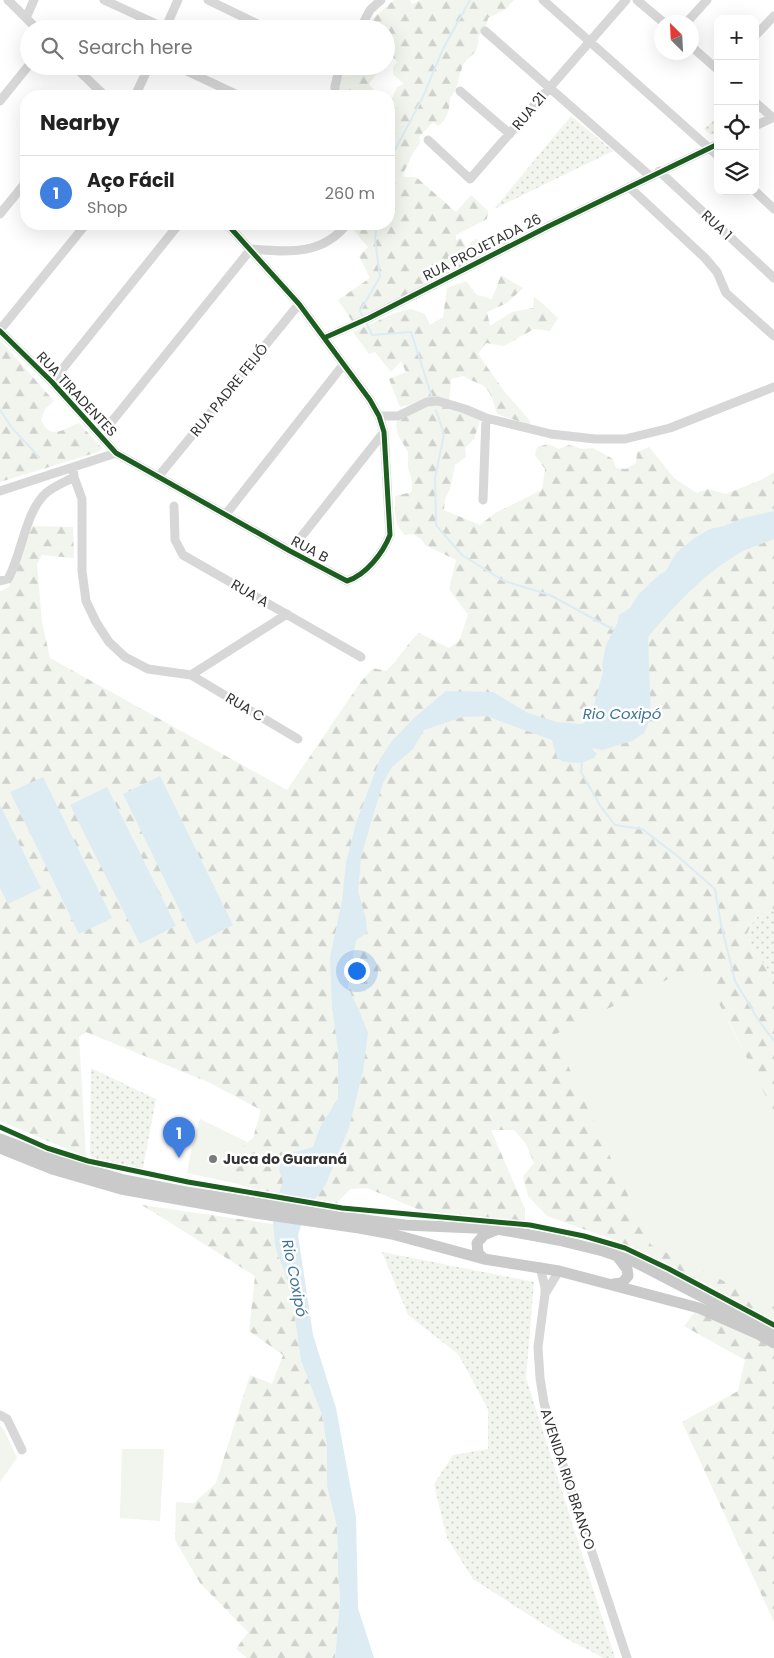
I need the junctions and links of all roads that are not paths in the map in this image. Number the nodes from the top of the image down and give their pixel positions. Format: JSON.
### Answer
{"nodes":[{"id":1,"x":8,"y":0,"type":"edge"},
{"id":2,"x":34,"y":0,"type":"edge"},
{"id":3,"x":104,"y":0,"type":"edge"},
{"id":4,"x":178,"y":0,"type":"edge"},
{"id":5,"x":208,"y":0,"type":"edge"},
{"id":6,"x":370,"y":0,"type":"edge"},
{"id":7,"x":380,"y":0,"type":"edge"},
{"id":8,"x":542,"y":0,"type":"edge"},
{"id":9,"x":626,"y":0,"type":"edge"},
{"id":10,"x":637,"y":0,"type":"edge"},
{"id":11,"x":707,"y":0,"type":"edge"},
{"id":12,"x":370,"y":10,"type":"junction"},
{"id":13,"x":655,"y":15,"type":"edge"},
{"id":14,"x":693,"y":15,"type":"edge"},
{"id":15,"x":774,"y":16,"type":"edge"},
{"id":16,"x":26,"y":18,"type":"joint"},
{"id":17,"x":148,"y":20,"type":"edge"},
{"id":18,"x":169,"y":20,"type":"edge"},
{"id":19,"x":249,"y":20,"type":"edge"},
{"id":20,"x":365,"y":20,"type":"edge"},
{"id":21,"x":485,"y":31,"type":"dead end"},
{"id":22,"x":759,"y":32,"type":"edge"},
{"id":23,"x":590,"y":42,"type":"junction"},
{"id":24,"x":699,"y":53,"type":"edge"},
{"id":25,"x":714,"y":66,"type":"edge"},
{"id":26,"x":21,"y":75,"type":"edge"},
{"id":27,"x":82,"y":75,"type":"edge"},
{"id":28,"x":145,"y":75,"type":"edge"},
{"id":29,"x":195,"y":75,"type":"edge"},
{"id":30,"x":338,"y":75,"type":"edge"},
{"id":31,"x":549,"y":87,"type":"junction"},
{"id":32,"x":96,"y":90,"type":"edge"},
{"id":33,"x":138,"y":90,"type":"edge"},
{"id":34,"x":227,"y":90,"type":"edge"},
{"id":35,"x":335,"y":90,"type":"edge"},
{"id":36,"x":460,"y":91,"type":"dead end"},
{"id":37,"x":0,"y":101,"type":"edge"},
{"id":38,"x":759,"y":105,"type":"edge"},
{"id":39,"x":772,"y":113,"type":"edge"},
{"id":40,"x":759,"y":123,"type":"edge"},
{"id":41,"x":510,"y":134,"type":"junction"},
{"id":42,"x":428,"y":140,"type":"dead end"},
{"id":43,"x":713,"y":146,"type":"edge"},
{"id":44,"x":659,"y":171,"type":"junction"},
{"id":45,"x":650,"y":176,"type":"junction"},
{"id":46,"x":629,"y":187,"type":"junction"},
{"id":47,"x":20,"y":189,"type":"edge"},
{"id":48,"x":759,"y":195,"type":"edge"},
{"id":49,"x":774,"y":209,"type":"edge"},
{"id":50,"x":0,"y":214,"type":"edge"},
{"id":51,"x":81,"y":230,"type":"edge"},
{"id":52,"x":174,"y":230,"type":"edge"},
{"id":53,"x":233,"y":230,"type":"edge"},
{"id":54,"x":341,"y":230,"type":"edge"},
{"id":55,"x":251,"y":249,"type":"junction"},
{"id":56,"x":774,"y":278,"type":"edge"},
{"id":57,"x":300,"y":304,"type":"junction"},
{"id":58,"x":0,"y":330,"type":"edge"},
{"id":59,"x":774,"y":336,"type":"edge"},
{"id":60,"x":324,"y":338,"type":"junction"},
{"id":61,"x":343,"y":365,"type":"junction"},
{"id":62,"x":52,"y":382,"type":"junction"},
{"id":63,"x":774,"y":387,"type":"edge"},
{"id":64,"x":379,"y":416,"type":"junction"},
{"id":65,"x":486,"y":418,"type":"junction"},
{"id":66,"x":384,"y":432,"type":"junction"},
{"id":67,"x":100,"y":435,"type":"junction"},
{"id":68,"x":116,"y":453,"type":"junction"},
{"id":69,"x":72,"y":467,"type":"junction"},
{"id":70,"x":74,"y":477,"type":"junction"},
{"id":71,"x":158,"y":477,"type":"junction"},
{"id":72,"x":0,"y":491,"type":"edge"},
{"id":73,"x":483,"y":500,"type":"dead end"},
{"id":74,"x":174,"y":506,"type":"dead end"},
{"id":75,"x":226,"y":514,"type":"junction"},
{"id":76,"x":290,"y":551,"type":"junction"},
{"id":77,"x":0,"y":581,"type":"edge"},
{"id":78,"x":287,"y":614,"type":"junction"},
{"id":79,"x":360,"y":657,"type":"dead end"},
{"id":80,"x":191,"y":675,"type":"junction"},
{"id":81,"x":298,"y":739,"type":"dead end"},
{"id":82,"x":0,"y":1139,"type":"edge"},
{"id":83,"x":0,"y":1148,"type":"edge"},
{"id":84,"x":254,"y":1208,"type":"junction"},
{"id":85,"x":341,"y":1221,"type":"junction"},
{"id":86,"x":497,"y":1230,"type":"junction"},
{"id":87,"x":618,"y":1256,"type":"junction"},
{"id":88,"x":484,"y":1260,"type":"junction"},
{"id":89,"x":540,"y":1268,"type":"junction"},
{"id":90,"x":559,"y":1271,"type":"junction"},
{"id":91,"x":606,"y":1283,"type":"junction"},
{"id":92,"x":545,"y":1294,"type":"junction"},
{"id":93,"x":774,"y":1334,"type":"edge"},
{"id":94,"x":774,"y":1344,"type":"edge"},
{"id":95,"x":0,"y":1414,"type":"edge"},
{"id":96,"x":22,"y":1450,"type":"dead end"},
{"id":97,"x":627,"y":1658,"type":"edge"}],
"edges":[{"from":1,"to":16,"type":"street"},
{"from":2,"to":16,"type":"street"},
{"from":3,"to":17,"type":"street"},
{"from":4,"to":18,"type":"street"},
{"from":5,"to":19,"type":"street"},
{"from":6,"to":12,"type":"street"},
{"from":7,"to":12,"type":"street"},
{"from":8,"to":23,"type":"street"},
{"from":9,"to":23,"type":"street","name":"RUA 21"},
{"from":10,"to":13,"type":"street"},
{"from":11,"to":14,"type":"street"},
{"from":12,"to":20,"type":"street"},
{"from":15,"to":22,"type":"street"},
{"from":21,"to":31,"type":"street"},
{"from":23,"to":31,"type":"street","name":"RUA 21"},
{"from":23,"to":43,"type":"street"},
{"from":24,"to":25,"type":"street"},
{"from":26,"to":37,"type":"street"},
{"from":27,"to":32,"type":"street"},
{"from":28,"to":33,"type":"street"},
{"from":29,"to":34,"type":"street"},
{"from":30,"to":35,"type":"street"},
{"from":31,"to":41,"type":"street","name":"RUA 21"},
{"from":31,"to":45,"type":"street"},
{"from":36,"to":41,"type":"street"},
{"from":38,"to":39,"type":"street"},
{"from":39,"to":40,"type":"street"},
{"from":41,"to":42,"type":"street","name":"RUA 21"},
{"from":43,"to":44,"type":"street","name":"RUA PROJETADA 26"},
{"from":44,"to":45,"type":"street","name":"RUA PROJETADA 26"},
{"from":44,"to":56,"type":"street","name":"RUA 1"},
{"from":45,"to":46,"type":"street","name":"RUA PROJETADA 26"},
{"from":46,"to":59,"type":"street"},
{"from":46,"to":60,"type":"street","name":"RUA PROJETADA 26"},
{"from":47,"to":50,"type":"street"},
{"from":48,"to":49,"type":"street"},
{"from":51,"to":58,"type":"street"},
{"from":52,"to":62,"type":"street"},
{"from":53,"to":55,"type":"street"},
{"from":54,"to":55,"type":"street"},
{"from":55,"to":57,"type":"street"},
{"from":55,"to":67,"type":"street"},
{"from":57,"to":60,"type":"street"},
{"from":57,"to":71,"type":"street","name":"RUA PADRE FEIJÓ"},
{"from":58,"to":62,"type":"street","name":"RUA TIRADENTES"},
{"from":60,"to":61,"type":"street"},
{"from":61,"to":64,"type":"street"},
{"from":61,"to":75,"type":"street"},
{"from":62,"to":67,"type":"street","name":"RUA TIRADENTES"},
{"from":63,"to":65,"type":"street"},
{"from":64,"to":65,"type":"street"},
{"from":64,"to":66,"type":"street"},
{"from":65,"to":73,"type":"street"},
{"from":66,"to":76,"type":"street"},
{"from":66,"to":76,"type":"street","name":"RUA B"},
{"from":67,"to":68,"type":"street","name":"RUA TIRADENTES"},
{"from":68,"to":69,"type":"street"},
{"from":68,"to":71,"type":"street","name":"RUA B"},
{"from":69,"to":70,"type":"street"},
{"from":69,"to":72,"type":"street"},
{"from":70,"to":77,"type":"street"},
{"from":70,"to":80,"type":"street"},
{"from":71,"to":75,"type":"street","name":"RUA B"},
{"from":74,"to":78,"type":"street","name":"RUA A"},
{"from":75,"to":76,"type":"street","name":"RUA B"},
{"from":78,"to":79,"type":"street","name":"RUA A"},
{"from":78,"to":80,"type":"street"},
{"from":80,"to":81,"type":"street","name":"RUA C"},
{"from":82,"to":84,"type":"main road"},
{"from":83,"to":84,"type":"main road"},
{"from":84,"to":85,"type":"main road"},
{"from":85,"to":86,"type":"main road"},
{"from":85,"to":88,"type":"main road"},
{"from":86,"to":87,"type":"main road"},
{"from":86,"to":88,"type":"main road"},
{"from":87,"to":91,"type":"main road"},
{"from":87,"to":93,"type":"main road"},
{"from":88,"to":89,"type":"main road"},
{"from":89,"to":90,"type":"main road"},
{"from":89,"to":92,"type":"street","name":"AVENIDA RIO BRANCO"},
{"from":90,"to":91,"type":"main road"},
{"from":90,"to":92,"type":"street","name":"AVENIDA RIO BRANCO"},
{"from":91,"to":94,"type":"main road"},
{"from":92,"to":97,"type":"street","name":"AVENIDA RIO BRANCO"},
{"from":95,"to":96,"type":"street"}]}
